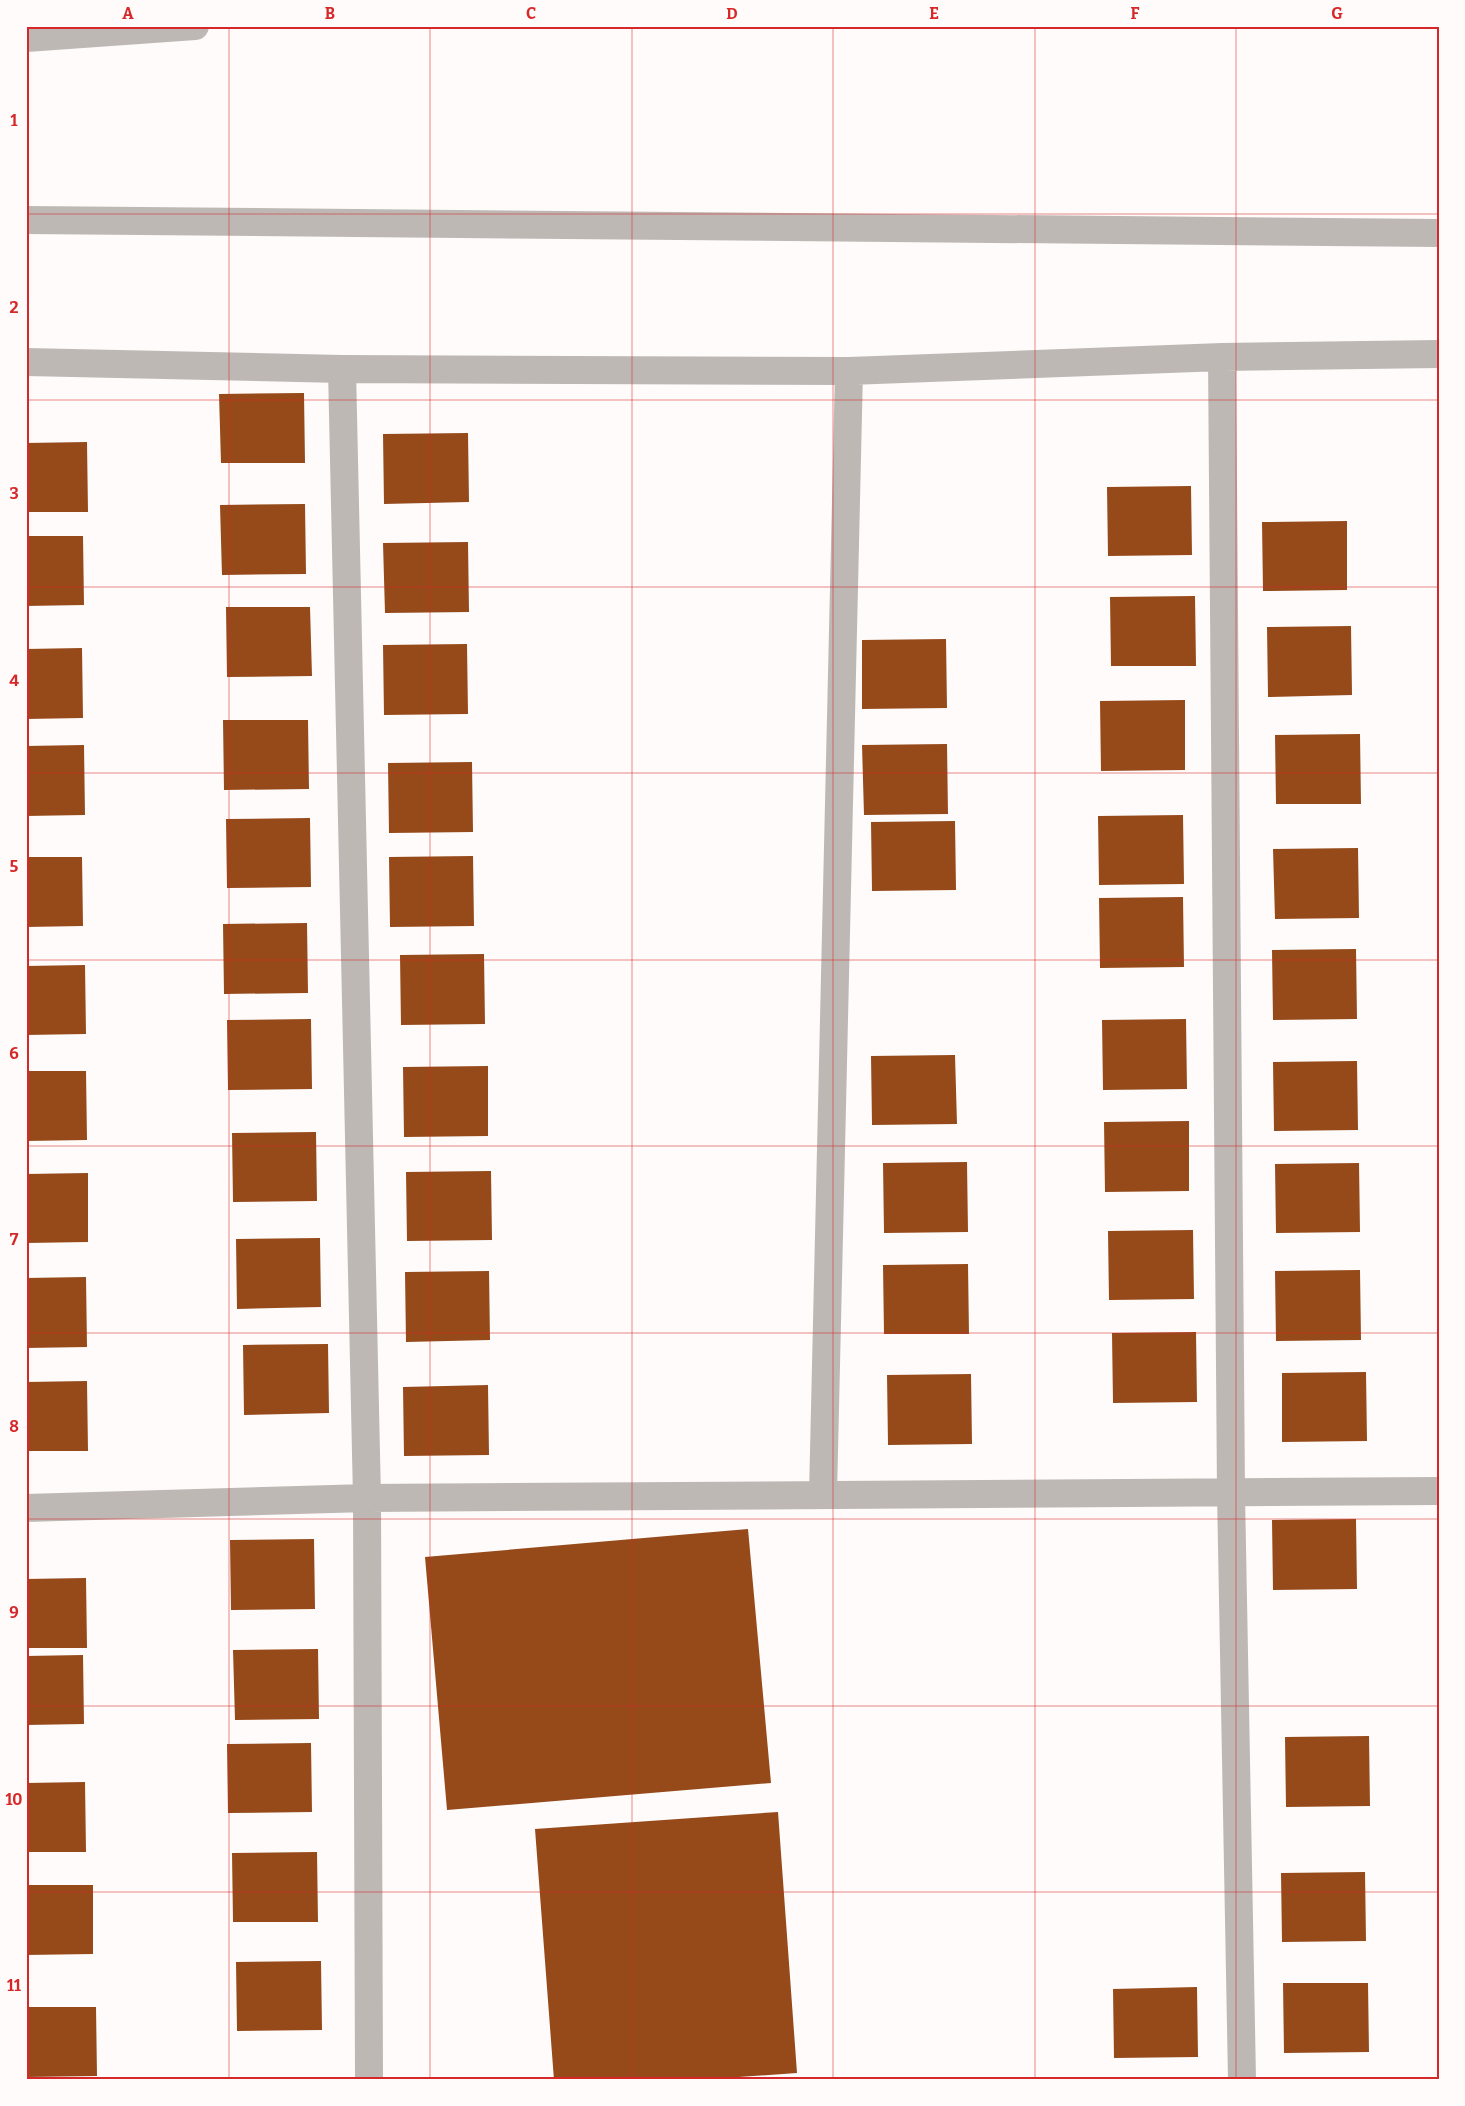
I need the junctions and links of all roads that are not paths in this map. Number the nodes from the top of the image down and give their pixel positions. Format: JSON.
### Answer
{"nodes":[{"id":1,"x":195,"y":26,"type":"edge"},
{"id":2,"x":26,"y":38,"type":"edge"},
{"id":3,"x":26,"y":220,"type":"edge"},
{"id":4,"x":1439,"y":233,"type":"edge"},
{"id":5,"x":1439,"y":354,"type":"edge"},
{"id":6,"x":1222,"y":357,"type":"junction"},
{"id":7,"x":26,"y":362,"type":"edge"},
{"id":8,"x":342,"y":369,"type":"junction"},
{"id":9,"x":849,"y":371,"type":"junction"},
{"id":10,"x":1439,"y":1491,"type":"edge"},
{"id":11,"x":1231,"y":1493,"type":"junction"},
{"id":12,"x":822,"y":1496,"type":"junction"},
{"id":13,"x":367,"y":1498,"type":"junction"},
{"id":14,"x":26,"y":1508,"type":"edge"},
{"id":15,"x":369,"y":2080,"type":"edge"},
{"id":16,"x":1242,"y":2080,"type":"edge"}],
"edges":[{"from":1,"to":2,"type":"street"},
{"from":3,"to":4,"type":"street"},
{"from":5,"to":6,"type":"street"},
{"from":6,"to":9,"type":"street"},
{"from":6,"to":11,"type":"street"},
{"from":7,"to":8,"type":"street"},
{"from":8,"to":9,"type":"street"},
{"from":8,"to":13,"type":"street"},
{"from":9,"to":12,"type":"street"},
{"from":10,"to":11,"type":"street"},
{"from":11,"to":12,"type":"street"},
{"from":11,"to":16,"type":"street"},
{"from":12,"to":13,"type":"street"},
{"from":13,"to":14,"type":"street"},
{"from":13,"to":15,"type":"street"}]}
